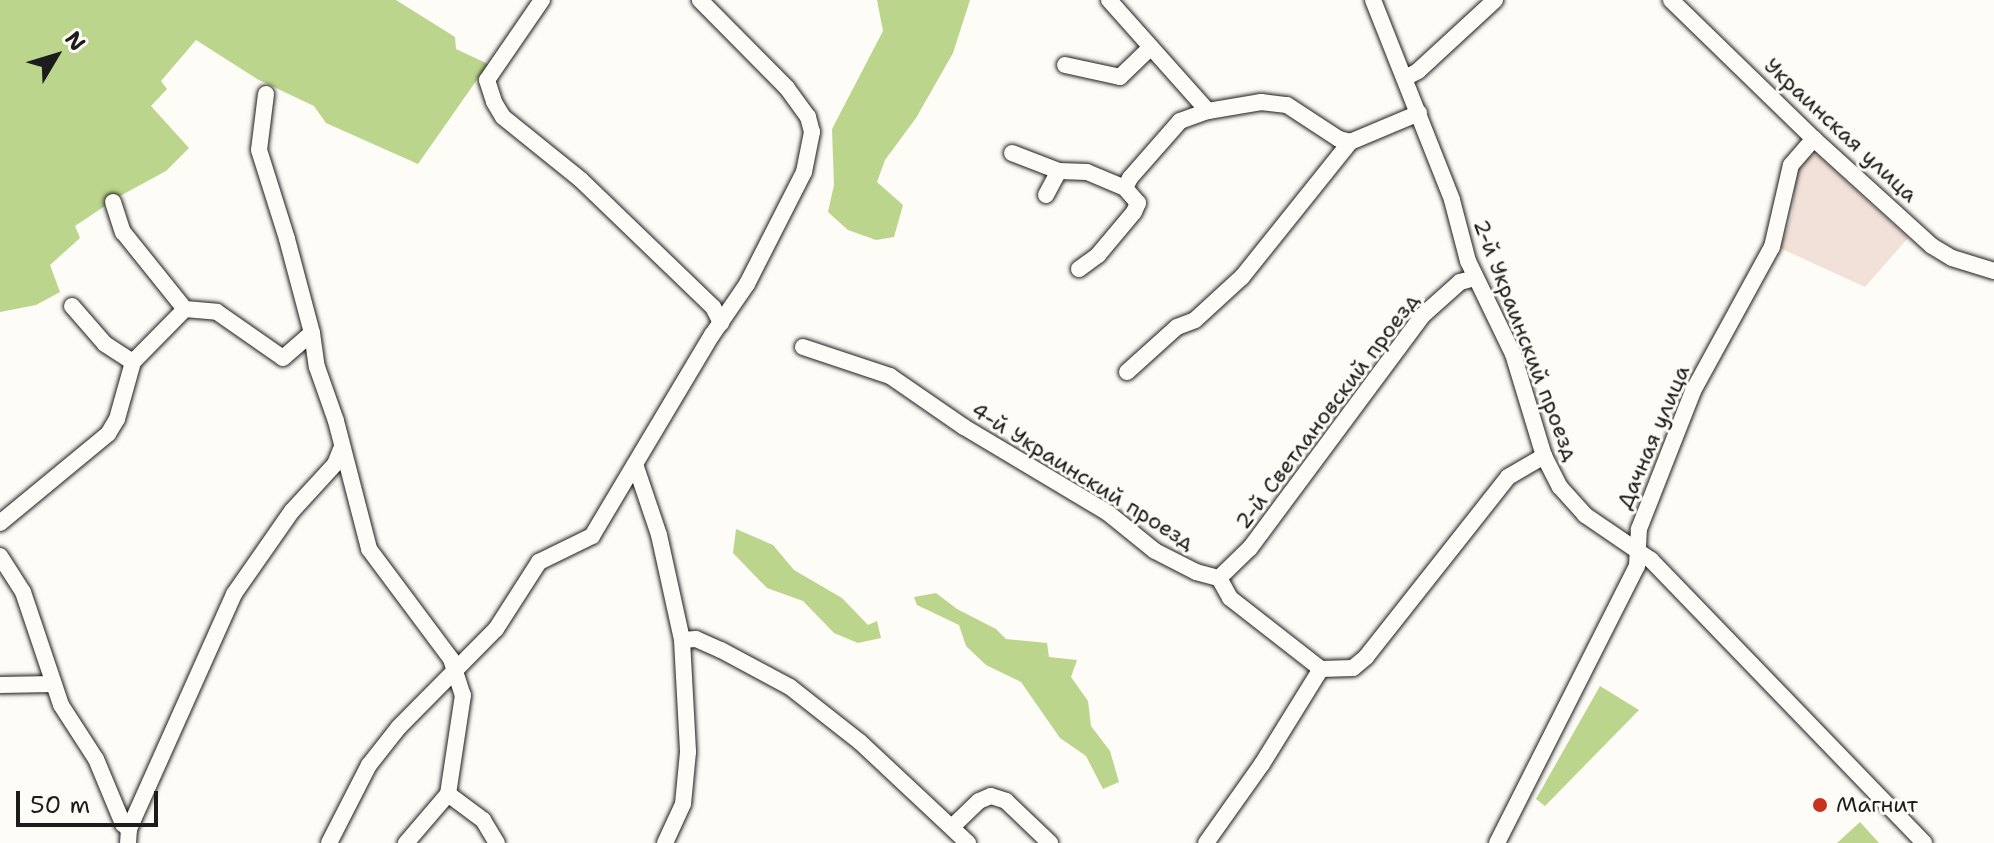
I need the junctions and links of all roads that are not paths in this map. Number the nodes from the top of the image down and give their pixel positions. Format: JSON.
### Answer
{"nodes":[{"id":1,"x":542,"y":0,"type":"edge"},
{"id":2,"x":700,"y":0,"type":"edge"},
{"id":3,"x":1109,"y":0,"type":"edge"},
{"id":4,"x":1373,"y":0,"type":"edge"},
{"id":5,"x":1495,"y":0,"type":"edge"},
{"id":6,"x":1671,"y":0,"type":"edge"},
{"id":7,"x":1150,"y":48,"type":"junction"},
{"id":8,"x":1065,"y":65,"type":"dead end"},
{"id":9,"x":1405,"y":78,"type":"junction"},
{"id":10,"x":266,"y":94,"type":"dead end"},
{"id":11,"x":1208,"y":111,"type":"junction"},
{"id":12,"x":1419,"y":113,"type":"junction"},
{"id":13,"x":1814,"y":139,"type":"junction"},
{"id":14,"x":1350,"y":142,"type":"junction"},
{"id":15,"x":1012,"y":153,"type":"dead end"},
{"id":16,"x":1059,"y":171,"type":"junction"},
{"id":17,"x":1125,"y":188,"type":"junction"},
{"id":18,"x":1046,"y":195,"type":"dead end"},
{"id":19,"x":113,"y":202,"type":"dead end"},
{"id":20,"x":1079,"y":269,"type":"dead end"},
{"id":21,"x":1994,"y":271,"type":"edge"},
{"id":22,"x":1475,"y":278,"type":"junction"},
{"id":23,"x":72,"y":306,"type":"dead end"},
{"id":24,"x":185,"y":309,"type":"junction"},
{"id":25,"x":721,"y":323,"type":"junction"},
{"id":26,"x":312,"y":333,"type":"junction"},
{"id":27,"x":803,"y":347,"type":"dead end"},
{"id":28,"x":133,"y":362,"type":"junction"},
{"id":29,"x":1127,"y":372,"type":"dead end"},
{"id":30,"x":341,"y":449,"type":"junction"},
{"id":31,"x":1544,"y":456,"type":"junction"},
{"id":32,"x":635,"y":464,"type":"junction"},
{"id":33,"x":0,"y":523,"type":"edge"},
{"id":34,"x":1639,"y":550,"type":"junction"},
{"id":35,"x":0,"y":556,"type":"edge"},
{"id":36,"x":1219,"y":578,"type":"junction"},
{"id":37,"x":682,"y":640,"type":"junction"},
{"id":38,"x":1321,"y":669,"type":"junction"},
{"id":39,"x":457,"y":673,"type":"junction"},
{"id":40,"x":52,"y":684,"type":"junction"},
{"id":41,"x":0,"y":685,"type":"edge"},
{"id":42,"x":448,"y":794,"type":"junction"},
{"id":43,"x":952,"y":827,"type":"junction"},
{"id":44,"x":129,"y":836,"type":"edge"},
{"id":45,"x":329,"y":843,"type":"edge"},
{"id":46,"x":406,"y":843,"type":"edge"},
{"id":47,"x":497,"y":843,"type":"edge"},
{"id":48,"x":665,"y":843,"type":"edge"},
{"id":49,"x":968,"y":843,"type":"edge"},
{"id":50,"x":1050,"y":843,"type":"edge"},
{"id":51,"x":1206,"y":843,"type":"edge"},
{"id":52,"x":1497,"y":843,"type":"edge"},
{"id":53,"x":1924,"y":843,"type":"edge"}],
"edges":[{"from":1,"to":25,"type":"street"},
{"from":2,"to":25,"type":"street"},
{"from":3,"to":7,"type":"street"},
{"from":4,"to":9,"type":"street","name":"2-й Украинский проезд"},
{"from":5,"to":9,"type":"street"},
{"from":6,"to":13,"type":"street","name":"Украинская улица"},
{"from":7,"to":8,"type":"street"},
{"from":7,"to":11,"type":"street"},
{"from":9,"to":12,"type":"street","name":"2-й Украинский проезд"},
{"from":10,"to":26,"type":"street"},
{"from":11,"to":14,"type":"street"},
{"from":11,"to":17,"type":"street"},
{"from":12,"to":14,"type":"street"},
{"from":12,"to":22,"type":"street","name":"2-й Украинский проезд"},
{"from":13,"to":21,"type":"street","name":"Украинская улица"},
{"from":13,"to":34,"type":"street","name":"Дачная улица"},
{"from":14,"to":29,"type":"street"},
{"from":15,"to":16,"type":"street"},
{"from":16,"to":17,"type":"street"},
{"from":16,"to":18,"type":"street"},
{"from":17,"to":20,"type":"street"},
{"from":19,"to":24,"type":"street"},
{"from":22,"to":31,"type":"street","name":"2-й Украинский проезд"},
{"from":22,"to":36,"type":"street","name":"2-й Светлановский проезд"},
{"from":23,"to":28,"type":"street"},
{"from":24,"to":26,"type":"street"},
{"from":24,"to":28,"type":"street"},
{"from":25,"to":32,"type":"street"},
{"from":26,"to":30,"type":"street"},
{"from":27,"to":36,"type":"street","name":"4-й Украинский проезд"},
{"from":28,"to":33,"type":"street"},
{"from":30,"to":39,"type":"street"},
{"from":30,"to":44,"type":"street"},
{"from":31,"to":34,"type":"street","name":"2-й Украинский проезд"},
{"from":31,"to":38,"type":"street"},
{"from":32,"to":37,"type":"street"},
{"from":32,"to":39,"type":"street"},
{"from":34,"to":52,"type":"street","name":"Дачная улица"},
{"from":34,"to":53,"type":"street","name":"2-й Украинский проезд"},
{"from":35,"to":40,"type":"street"},
{"from":36,"to":38,"type":"street"},
{"from":37,"to":43,"type":"street"},
{"from":37,"to":48,"type":"street"},
{"from":38,"to":51,"type":"street"},
{"from":39,"to":42,"type":"street"},
{"from":39,"to":45,"type":"street"},
{"from":40,"to":41,"type":"street"},
{"from":40,"to":44,"type":"street"},
{"from":42,"to":46,"type":"street"},
{"from":42,"to":47,"type":"street"},
{"from":43,"to":49,"type":"street"},
{"from":43,"to":50,"type":"street"}]}
